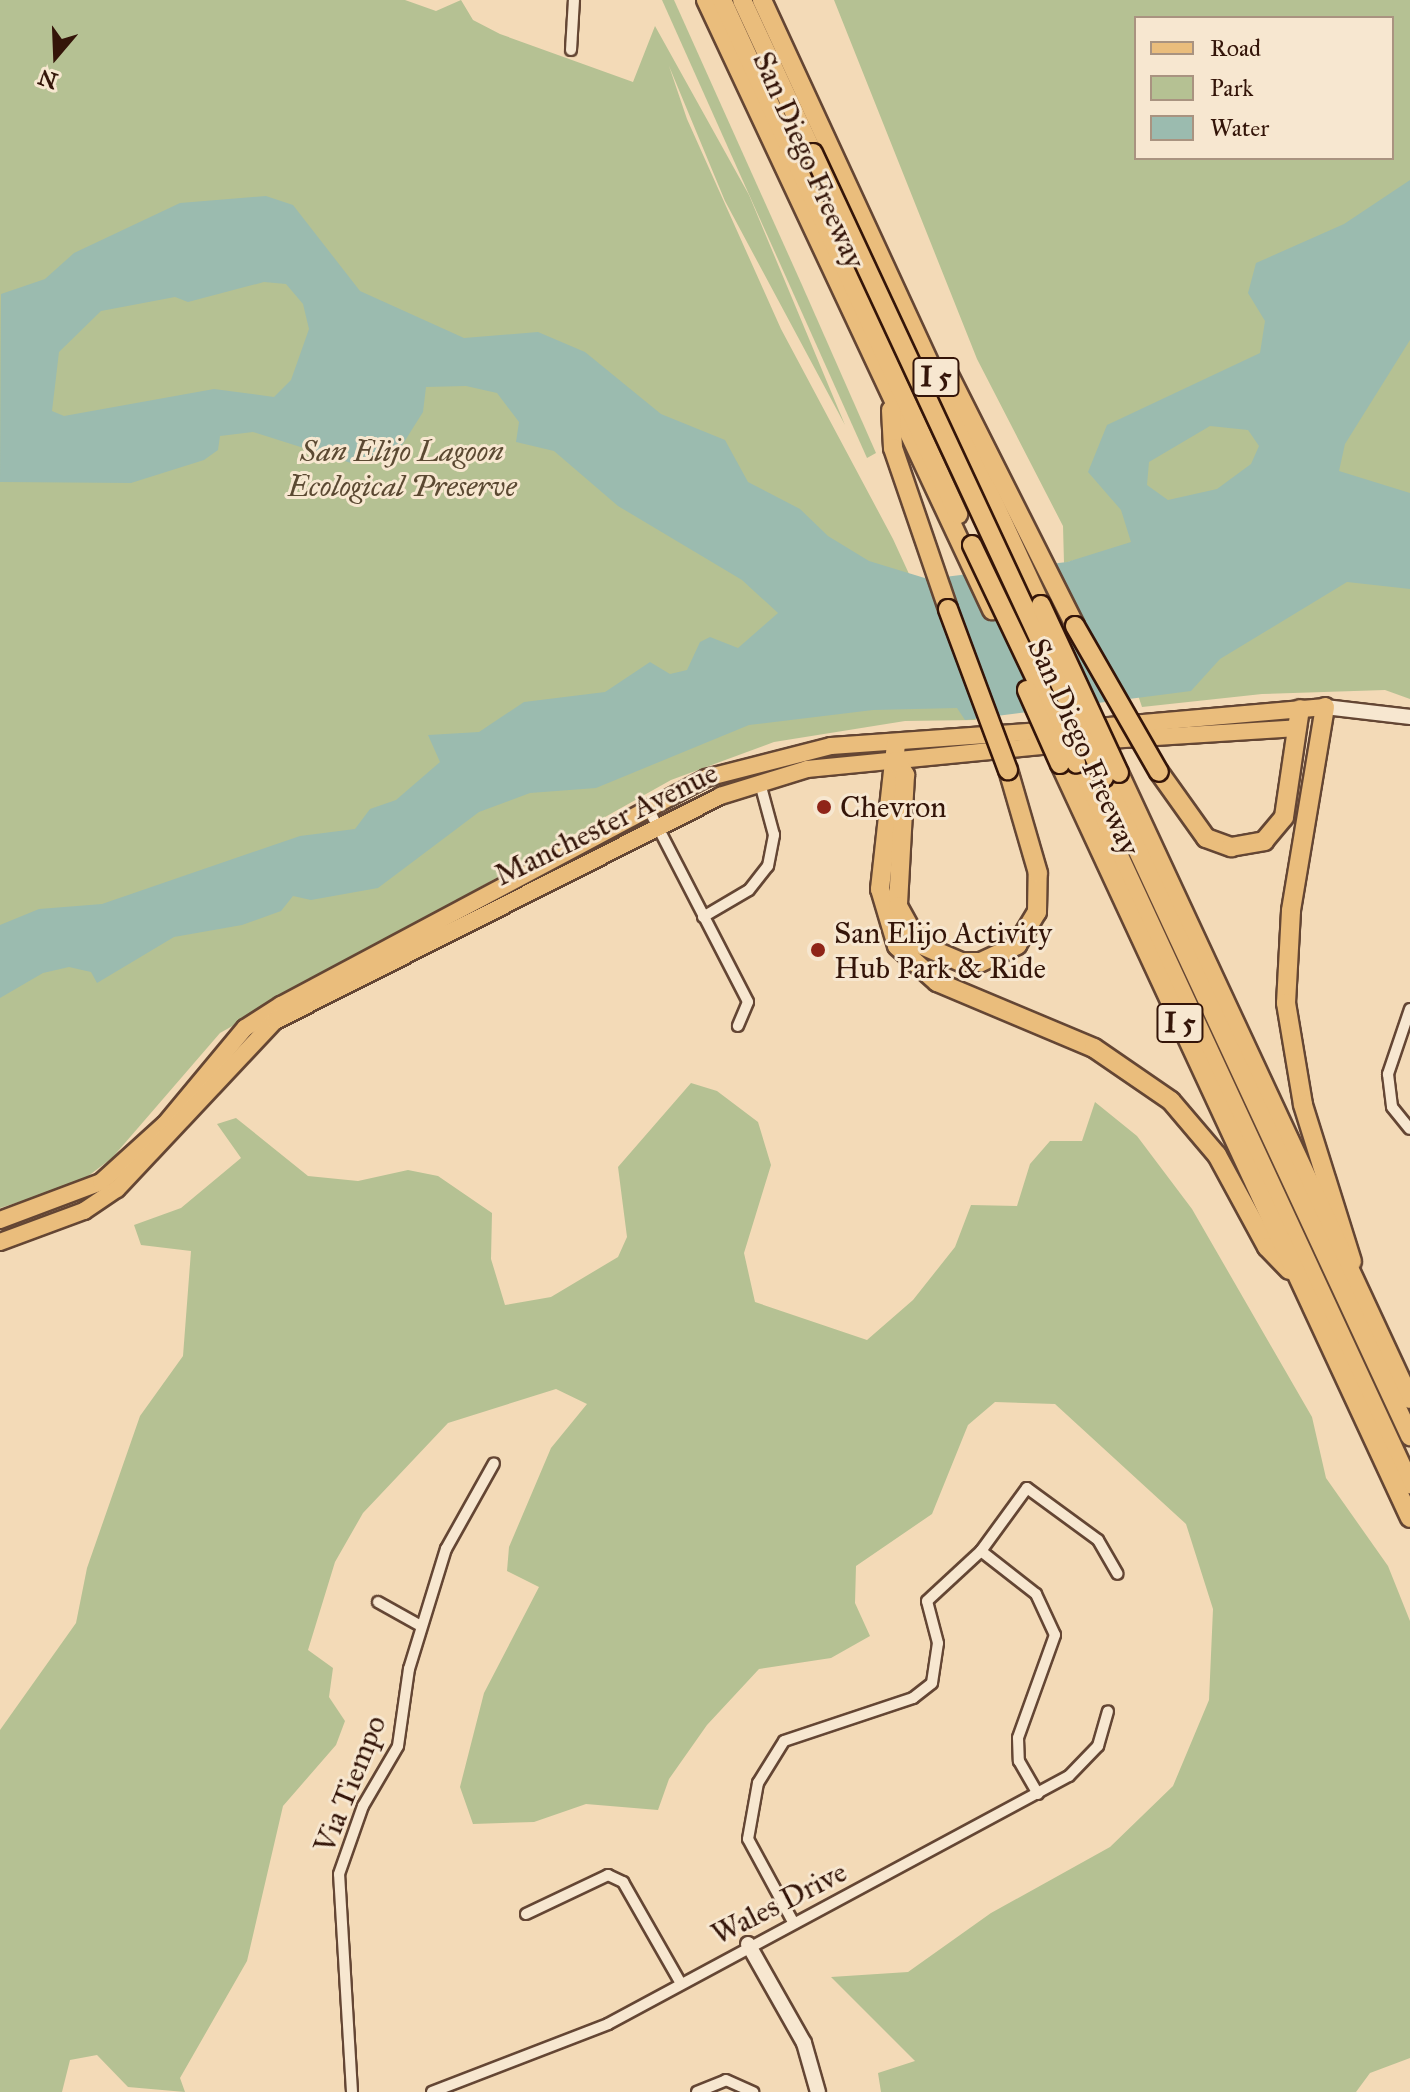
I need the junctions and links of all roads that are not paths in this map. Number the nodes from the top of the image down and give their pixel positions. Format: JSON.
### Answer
{"nodes":[{"id":1,"x":574,"y":0,"type":"edge"},
{"id":2,"x":706,"y":0,"type":"edge"},
{"id":3,"x":722,"y":0,"type":"edge"},
{"id":4,"x":742,"y":0,"type":"edge"},
{"id":5,"x":762,"y":0,"type":"edge"},
{"id":6,"x":571,"y":50,"type":"dead end"},
{"id":7,"x":832,"y":149,"type":"junction"},
{"id":8,"x":891,"y":403,"type":"junction"},
{"id":9,"x":966,"y":546,"type":"junction"},
{"id":10,"x":1332,"y":710,"type":"junction"},
{"id":11,"x":1410,"y":717,"type":"edge"},
{"id":12,"x":1299,"y":718,"type":"junction"},
{"id":13,"x":1324,"y":727,"type":"junction"},
{"id":14,"x":896,"y":753,"type":"junction"},
{"id":15,"x":1068,"y":763,"type":"junction"},
{"id":16,"x":1112,"y":776,"type":"junction"},
{"id":17,"x":760,"y":783,"type":"junction"},
{"id":18,"x":648,"y":808,"type":"junction"},
{"id":19,"x":658,"y":829,"type":"junction"},
{"id":20,"x":703,"y":917,"type":"junction"},
{"id":21,"x":1410,"y":1009,"type":"edge"},
{"id":22,"x":738,"y":1026,"type":"dead end"},
{"id":23,"x":1410,"y":1129,"type":"edge"},
{"id":24,"x":0,"y":1220,"type":"edge"},
{"id":25,"x":0,"y":1242,"type":"edge"},
{"id":26,"x":1353,"y":1276,"type":"junction"},
{"id":27,"x":1300,"y":1282,"type":"junction"},
{"id":28,"x":1410,"y":1399,"type":"edge"},
{"id":29,"x":1410,"y":1436,"type":"edge"},
{"id":30,"x":494,"y":1463,"type":"dead end"},
{"id":31,"x":1410,"y":1484,"type":"edge"},
{"id":32,"x":1410,"y":1518,"type":"edge"},
{"id":33,"x":981,"y":1551,"type":"junction"},
{"id":34,"x":1118,"y":1574,"type":"dead end"},
{"id":35,"x":378,"y":1602,"type":"dead end"},
{"id":36,"x":421,"y":1626,"type":"junction"},
{"id":37,"x":1108,"y":1711,"type":"dead end"},
{"id":38,"x":1038,"y":1794,"type":"junction"},
{"id":39,"x":526,"y":1914,"type":"dead end"},
{"id":40,"x":792,"y":1920,"type":"junction"},
{"id":41,"x":748,"y":1944,"type":"junction"},
{"id":42,"x":680,"y":1982,"type":"junction"},
{"id":43,"x":472,"y":2080,"type":"junction"},
{"id":44,"x":352,"y":2092,"type":"edge"},
{"id":45,"x":432,"y":2092,"type":"edge"},
{"id":46,"x":476,"y":2092,"type":"edge"},
{"id":47,"x":697,"y":2092,"type":"edge"},
{"id":48,"x":753,"y":2092,"type":"edge"},
{"id":49,"x":818,"y":2092,"type":"edge"}],
"edges":[{"from":1,"to":6,"type":"street"},
{"from":2,"to":8,"type":"highway","name":"San Diego Freeway","number":"I 5"},
{"from":3,"to":9,"type":"highway"},
{"from":4,"to":16,"type":"highway","bridge":true},
{"from":5,"to":7,"type":"highway","name":"San Diego Freeway","number":"I 5"},
{"from":7,"to":12,"type":"highway","bridge":true},
{"from":7,"to":16,"type":"highway","name":"San Diego Freeway","number":"I 5","bridge":true},
{"from":8,"to":9,"type":"highway","name":"San Diego Freeway","number":"I 5"},
{"from":8,"to":14,"type":"highway","bridge":true},
{"from":9,"to":15,"type":"highway","name":"San Diego Freeway","number":"I 5","bridge":true},
{"from":10,"to":11,"type":"street","name":"Manchester Avenue"},
{"from":10,"to":12,"type":"main road","name":"Manchester Avenue"},
{"from":10,"to":13,"type":"highway"},
{"from":12,"to":13,"type":"street","name":"Manchester Avenue"},
{"from":12,"to":14,"type":"main road","name":"Manchester Avenue"},
{"from":13,"to":26,"type":"highway"},
{"from":14,"to":17,"type":"main road","name":"Manchester Avenue"},
{"from":14,"to":18,"type":"main road","name":"Manchester Avenue"},
{"from":14,"to":27,"type":"highway"},
{"from":15,"to":27,"type":"highway","name":"San Diego Freeway","number":"I 5"},
{"from":15,"to":31,"type":"highway"},
{"from":16,"to":26,"type":"highway","name":"San Diego Freeway","number":"I 5"},
{"from":16,"to":29,"type":"highway"},
{"from":17,"to":19,"type":"main road","name":"Manchester Avenue"},
{"from":17,"to":20,"type":"street"},
{"from":18,"to":19,"type":"street"},
{"from":18,"to":24,"type":"main road","name":"Manchester Avenue"},
{"from":19,"to":20,"type":"street"},
{"from":19,"to":25,"type":"main road","name":"Manchester Avenue"},
{"from":20,"to":22,"type":"street"},
{"from":21,"to":23,"type":"street"},
{"from":26,"to":28,"type":"highway","name":"San Diego Freeway","number":"I 5"},
{"from":27,"to":32,"type":"highway","name":"San Diego Freeway","number":"I 5"},
{"from":30,"to":36,"type":"street","name":"Via Tiempo"},
{"from":33,"to":34,"type":"street"},
{"from":33,"to":38,"type":"street"},
{"from":33,"to":40,"type":"street"},
{"from":35,"to":36,"type":"street"},
{"from":36,"to":44,"type":"street","name":"Via Tiempo"},
{"from":37,"to":38,"type":"street","name":"Wales Drive"},
{"from":38,"to":40,"type":"street","name":"Wales Drive"},
{"from":39,"to":42,"type":"street"},
{"from":40,"to":41,"type":"street","name":"Wales Drive"},
{"from":41,"to":42,"type":"street","name":"Wales Drive"},
{"from":41,"to":49,"type":"street"},
{"from":42,"to":43,"type":"street","name":"Wales Drive"},
{"from":43,"to":45,"type":"street","name":"Wales Drive"},
{"from":43,"to":46,"type":"street"},
{"from":47,"to":48,"type":"street"}]}
